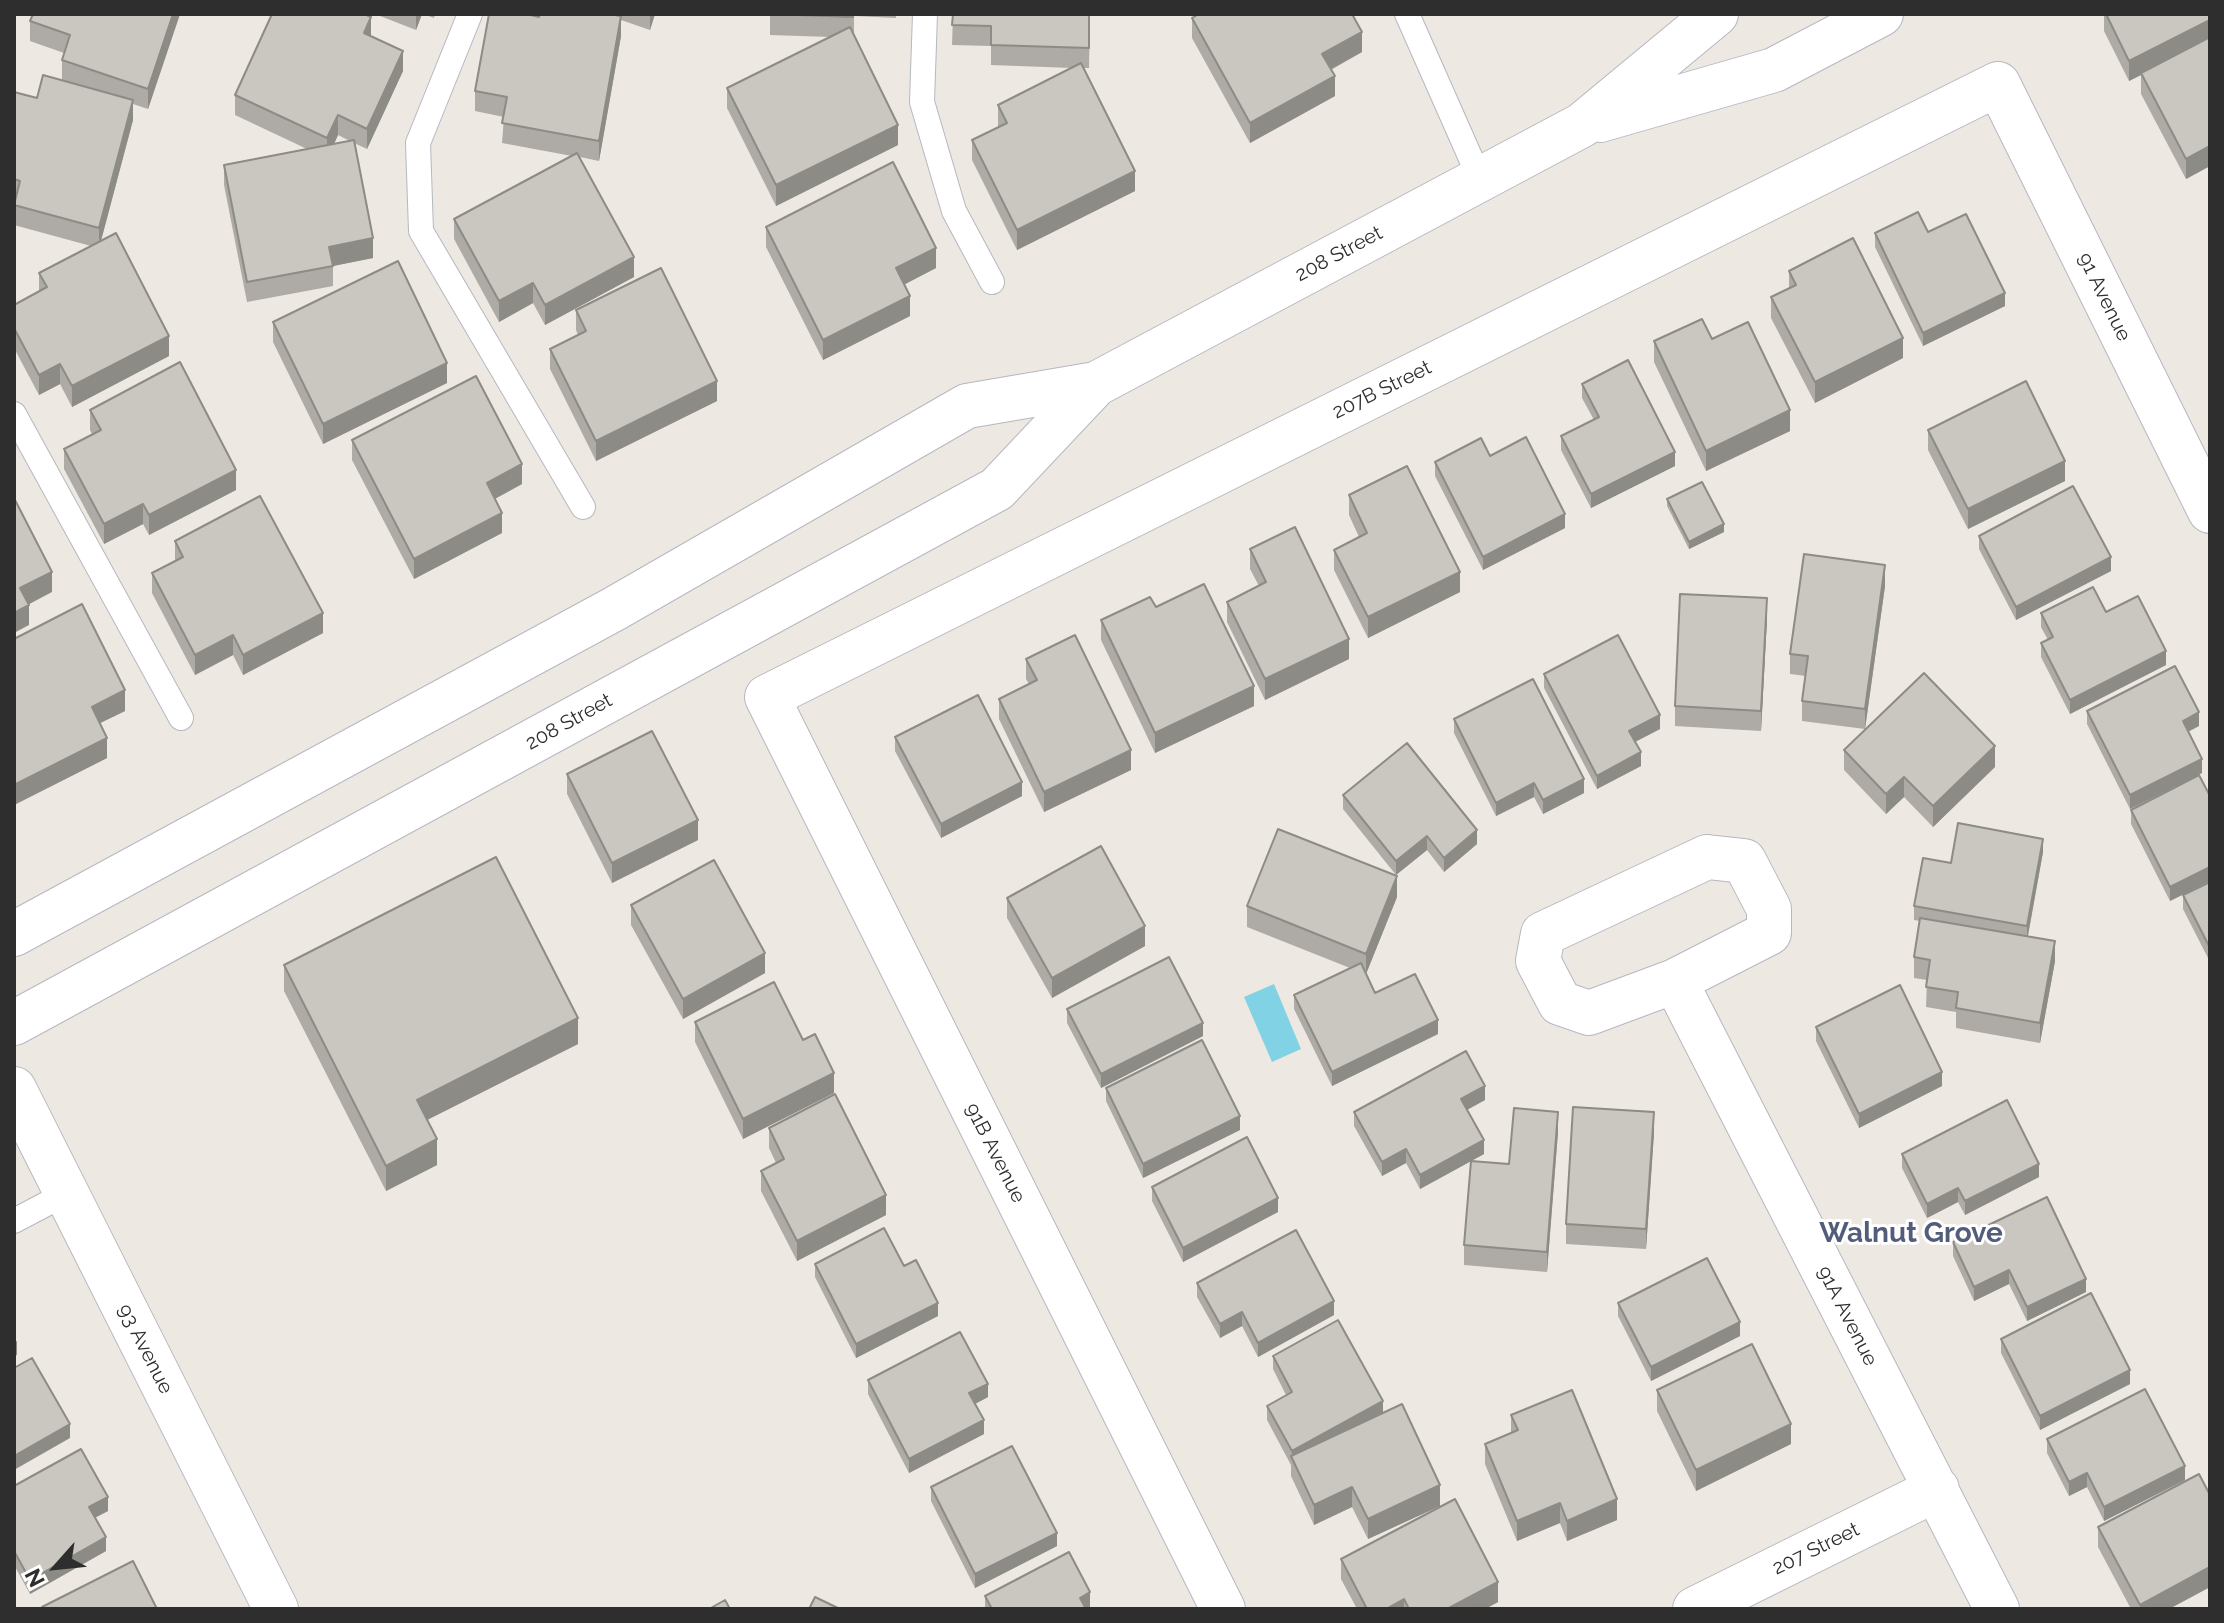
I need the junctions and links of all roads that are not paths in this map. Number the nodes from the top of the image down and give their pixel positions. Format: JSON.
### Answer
{"nodes":[{"id":1,"x":470,"y":14,"type":"edge"},
{"id":2,"x":925,"y":14,"type":"edge"},
{"id":3,"x":1407,"y":14,"type":"edge"},
{"id":4,"x":1716,"y":14,"type":"edge"},
{"id":5,"x":1881,"y":14,"type":"edge"},
{"id":6,"x":1998,"y":84,"type":"joint"},
{"id":7,"x":1582,"y":125,"type":"junction"},
{"id":8,"x":1480,"y":179,"type":"junction"},
{"id":9,"x":992,"y":282,"type":"dead end"},
{"id":10,"x":1096,"y":384,"type":"junction"},
{"id":11,"x":14,"y":414,"type":"edge"},
{"id":12,"x":583,"y":507,"type":"dead end"},
{"id":13,"x":2210,"y":511,"type":"edge"},
{"id":14,"x":767,"y":697,"type":"joint"},
{"id":15,"x":181,"y":718,"type":"dead end"},
{"id":16,"x":14,"y":934,"type":"edge"},
{"id":17,"x":1675,"y":981,"type":"junction"},
{"id":18,"x":14,"y":1023,"type":"edge"},
{"id":19,"x":14,"y":1089,"type":"edge"},
{"id":20,"x":67,"y":1193,"type":"junction"},
{"id":21,"x":14,"y":1221,"type":"edge"},
{"id":22,"x":1937,"y":1489,"type":"junction"},
{"id":23,"x":276,"y":1609,"type":"edge"},
{"id":24,"x":1223,"y":1609,"type":"edge"},
{"id":25,"x":1695,"y":1609,"type":"edge"},
{"id":26,"x":1997,"y":1609,"type":"edge"}],
"edges":[{"from":1,"to":12,"type":"lane"},
{"from":2,"to":9,"type":"lane"},
{"from":3,"to":8,"type":"lane"},
{"from":4,"to":7,"type":"street","name":"208 Street"},
{"from":5,"to":7,"type":"street","name":"208 Street"},
{"from":6,"to":13,"type":"street","name":"91 Avenue"},
{"from":6,"to":14,"type":"street","name":"207B Street"},
{"from":7,"to":8,"type":"street","name":"208 Street"},
{"from":8,"to":10,"type":"street","name":"208 Street"},
{"from":10,"to":16,"type":"street","name":"208 Street"},
{"from":10,"to":18,"type":"street","name":"208 Street"},
{"from":11,"to":15,"type":"lane"},
{"from":14,"to":24,"type":"street","name":"91B Avenue"},
{"from":17,"to":17,"type":"street"},
{"from":17,"to":22,"type":"street","name":"91A Avenue"},
{"from":19,"to":20,"type":"street","name":"93 Avenue"},
{"from":20,"to":21,"type":"lane"},
{"from":20,"to":23,"type":"street","name":"93 Avenue"},
{"from":22,"to":25,"type":"street","name":"207 Street"},
{"from":22,"to":26,"type":"street","name":"91A Avenue"}]}
